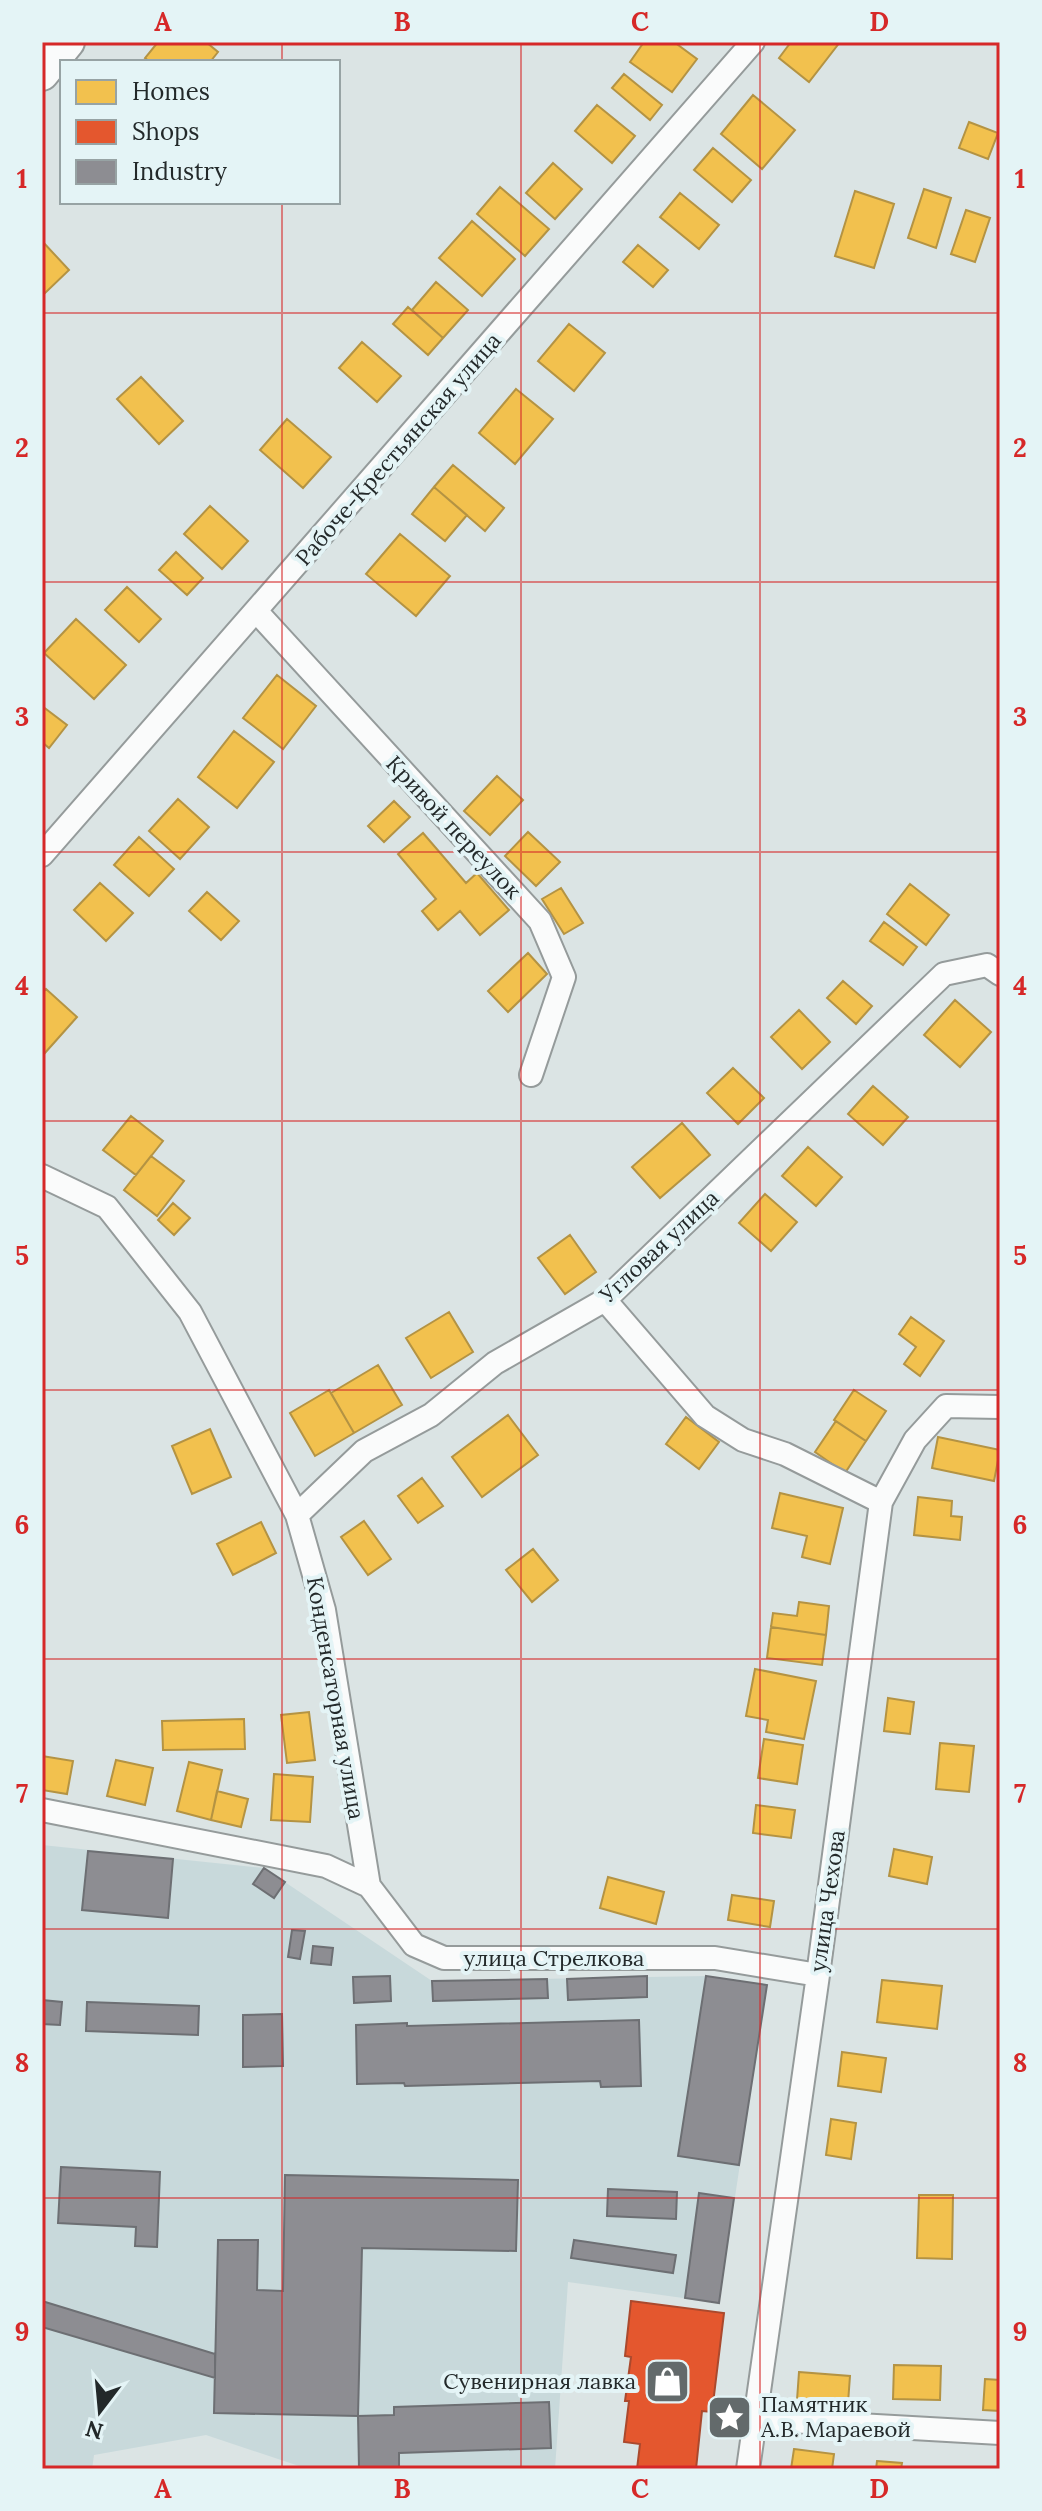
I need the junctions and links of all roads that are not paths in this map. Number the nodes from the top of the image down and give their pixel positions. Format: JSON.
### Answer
{"nodes":[{"id":1,"x":68,"y":42,"type":"edge"},
{"id":2,"x":753,"y":42,"type":"edge"},
{"id":3,"x":42,"y":74,"type":"edge"},
{"id":4,"x":256,"y":611,"type":"junction"},
{"id":5,"x":42,"y":855,"type":"edge"},
{"id":6,"x":1000,"y":974,"type":"edge"},
{"id":7,"x":531,"y":1075,"type":"dead end"},
{"id":8,"x":42,"y":1176,"type":"edge"},
{"id":9,"x":605,"y":1300,"type":"junction"},
{"id":10,"x":1000,"y":1407,"type":"edge"},
{"id":11,"x":881,"y":1502,"type":"junction"},
{"id":12,"x":297,"y":1515,"type":"junction"},
{"id":13,"x":42,"y":1810,"type":"edge"},
{"id":14,"x":369,"y":1886,"type":"junction"},
{"id":15,"x":818,"y":1975,"type":"junction"},
{"id":16,"x":754,"y":2419,"type":"junction"},
{"id":17,"x":1000,"y":2433,"type":"edge"},
{"id":18,"x":748,"y":2469,"type":"edge"}],
"edges":[{"from":1,"to":3,"type":"street"},
{"from":2,"to":4,"type":"street","name":"Рабоче-Крестьянская улица"},
{"from":4,"to":5,"type":"street","name":"Рабоче-Крестьянская улица"},
{"from":4,"to":7,"type":"street","name":"Кривой переулок"},
{"from":6,"to":9,"type":"street","name":"Угловая улица"},
{"from":8,"to":12,"type":"street","name":"Конденсаторная улица"},
{"from":9,"to":11,"type":"street"},
{"from":9,"to":12,"type":"street","name":"Угловая улица"},
{"from":10,"to":11,"type":"street","name":"улица Чехова"},
{"from":11,"to":15,"type":"street","name":"улица Чехова"},
{"from":12,"to":14,"type":"street","name":"Конденсаторная улица"},
{"from":13,"to":14,"type":"street","name":"улица Стрелкова"},
{"from":14,"to":15,"type":"street","name":"улица Стрелкова"},
{"from":15,"to":16,"type":"street","name":"улица Чехова"},
{"from":16,"to":17,"type":"street"},
{"from":16,"to":18,"type":"street","name":"улица Чехова"}]}
